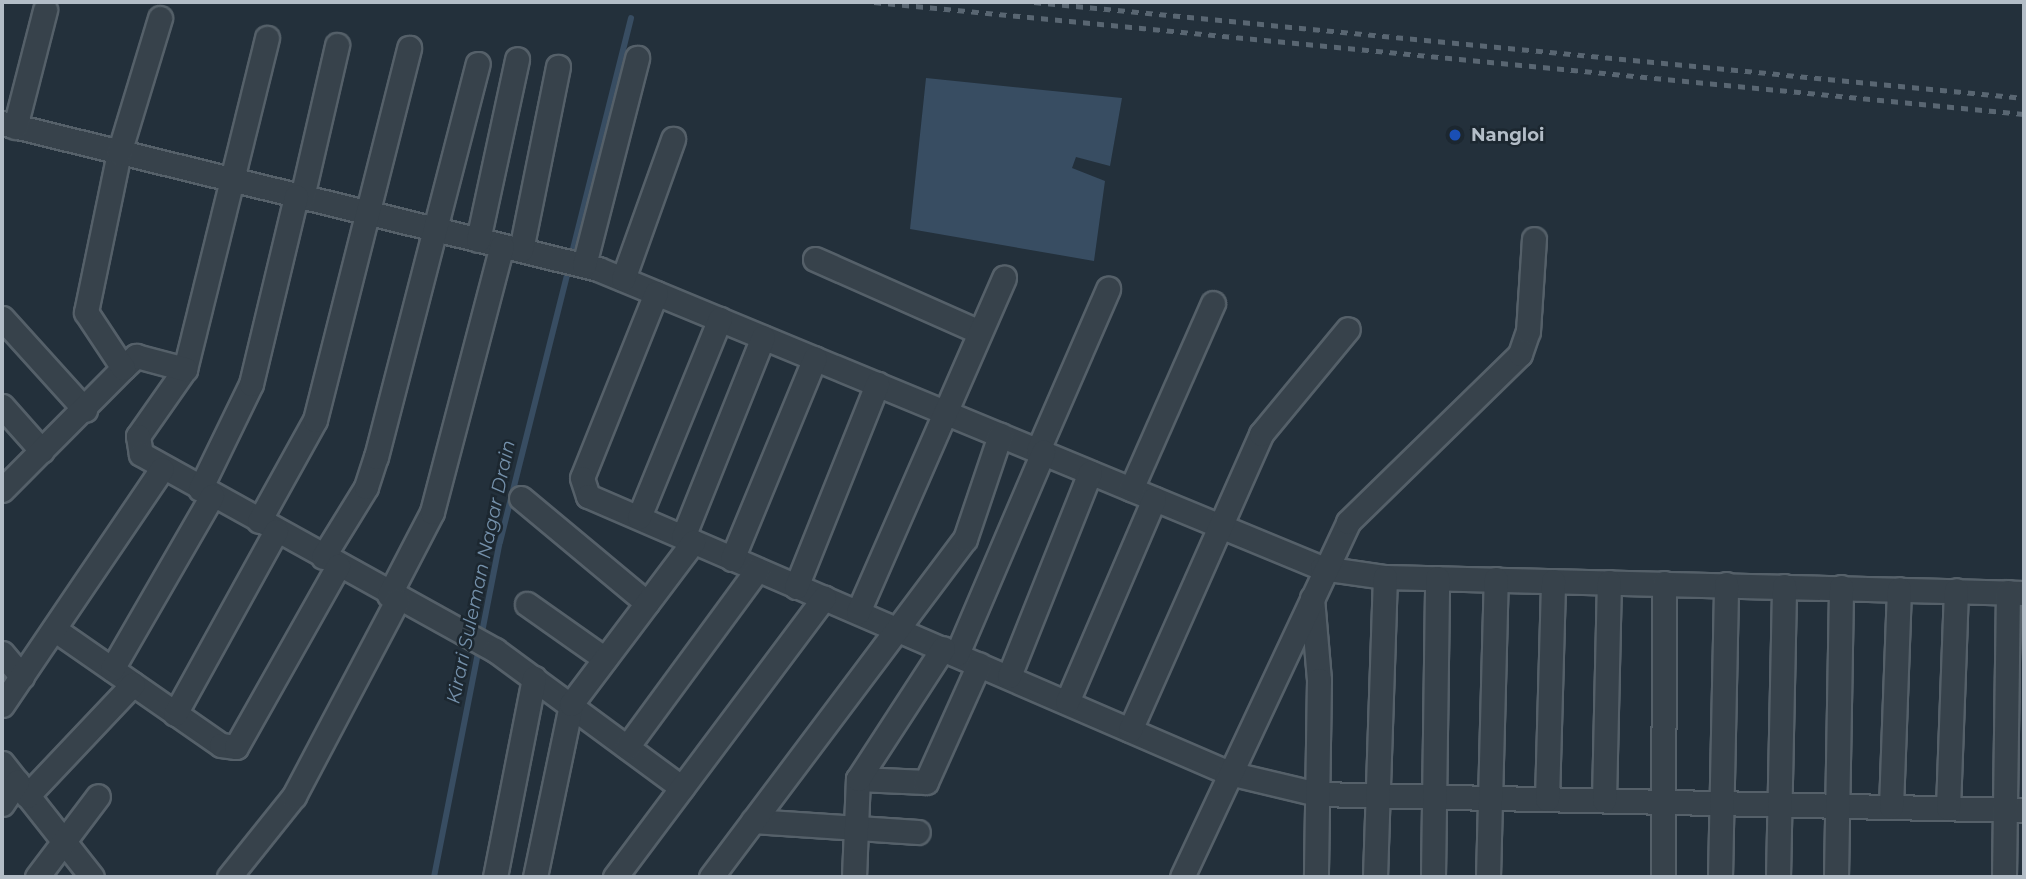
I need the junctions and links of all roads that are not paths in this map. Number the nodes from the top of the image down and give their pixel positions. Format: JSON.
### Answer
{"nodes":[{"id":1,"x":45,"y":10,"type":"dead end"},
{"id":2,"x":160,"y":18,"type":"dead end"},
{"id":3,"x":267,"y":38,"type":"dead end"},
{"id":4,"x":337,"y":45,"type":"dead end"},
{"id":5,"x":409,"y":48,"type":"dead end"},
{"id":6,"x":637,"y":58,"type":"dead end"},
{"id":7,"x":517,"y":59,"type":"dead end"},
{"id":8,"x":478,"y":64,"type":"dead end"},
{"id":9,"x":558,"y":67,"type":"dead end"},
{"id":10,"x":9,"y":125,"type":"edge"},
{"id":11,"x":673,"y":139,"type":"dead end"},
{"id":12,"x":119,"y":153,"type":"junction"},
{"id":13,"x":233,"y":180,"type":"junction"},
{"id":14,"x":299,"y":197,"type":"junction"},
{"id":15,"x":367,"y":214,"type":"junction"},
{"id":16,"x":433,"y":230,"type":"junction"},
{"id":17,"x":1534,"y":239,"type":"dead end"},
{"id":18,"x":478,"y":240,"type":"junction"},
{"id":19,"x":511,"y":248,"type":"junction"},
{"id":20,"x":815,"y":259,"type":"dead end"},
{"id":21,"x":584,"y":265,"type":"junction"},
{"id":22,"x":1004,"y":278,"type":"dead end"},
{"id":23,"x":623,"y":279,"type":"junction"},
{"id":24,"x":1108,"y":289,"type":"dead end"},
{"id":25,"x":656,"y":293,"type":"junction"},
{"id":26,"x":1213,"y":303,"type":"dead end"},
{"id":27,"x":2,"y":318,"type":"edge"},
{"id":28,"x":720,"y":319,"type":"junction"},
{"id":29,"x":1348,"y":329,"type":"dead end"},
{"id":30,"x":980,"y":332,"type":"junction"},
{"id":31,"x":763,"y":337,"type":"junction"},
{"id":32,"x":815,"y":358,"type":"junction"},
{"id":33,"x":123,"y":368,"type":"junction"},
{"id":34,"x":185,"y":369,"type":"junction"},
{"id":35,"x":877,"y":384,"type":"junction"},
{"id":36,"x":2,"y":406,"type":"edge"},
{"id":37,"x":85,"y":410,"type":"junction"},
{"id":38,"x":942,"y":411,"type":"junction"},
{"id":39,"x":1000,"y":435,"type":"junction"},
{"id":40,"x":42,"y":452,"type":"junction"},
{"id":41,"x":1041,"y":452,"type":"junction"},
{"id":42,"x":162,"y":469,"type":"junction"},
{"id":43,"x":1090,"y":472,"type":"junction"},
{"id":44,"x":2,"y":489,"type":"edge"},
{"id":45,"x":1131,"y":489,"type":"junction"},
{"id":46,"x":206,"y":492,"type":"junction"},
{"id":47,"x":521,"y":498,"type":"dead end"},
{"id":48,"x":1154,"y":499,"type":"junction"},
{"id":49,"x":639,"y":517,"type":"junction"},
{"id":50,"x":1217,"y":525,"type":"junction"},
{"id":51,"x":268,"y":526,"type":"junction"},
{"id":52,"x":688,"y":539,"type":"junction"},
{"id":53,"x":732,"y":559,"type":"junction"},
{"id":54,"x":331,"y":561,"type":"junction"},
{"id":55,"x":1322,"y":568,"type":"junction"},
{"id":56,"x":757,"y":570,"type":"junction"},
{"id":57,"x":1385,"y":577,"type":"junction"},
{"id":58,"x":1437,"y":578,"type":"junction"},
{"id":59,"x":1496,"y":579,"type":"junction"},
{"id":60,"x":1553,"y":581,"type":"junction"},
{"id":61,"x":1609,"y":582,"type":"junction"},
{"id":62,"x":1664,"y":583,"type":"junction"},
{"id":63,"x":1726,"y":584,"type":"junction"},
{"id":64,"x":1784,"y":586,"type":"junction"},
{"id":65,"x":796,"y":587,"type":"junction"},
{"id":66,"x":1841,"y":587,"type":"junction"},
{"id":67,"x":1899,"y":589,"type":"junction"},
{"id":68,"x":1956,"y":590,"type":"junction"},
{"id":69,"x":2016,"y":592,"type":"edge"},
{"id":70,"x":1312,"y":594,"type":"junction"},
{"id":71,"x":393,"y":598,"type":"junction"},
{"id":72,"x":824,"y":598,"type":"junction"},
{"id":73,"x":647,"y":603,"type":"junction"},
{"id":74,"x":527,"y":604,"type":"dead end"},
{"id":75,"x":858,"y":612,"type":"junction"},
{"id":76,"x":54,"y":629,"type":"junction"},
{"id":77,"x":898,"y":629,"type":"junction"},
{"id":78,"x":950,"y":651,"type":"junction"},
{"id":79,"x":2,"y":653,"type":"edge"},
{"id":80,"x":605,"y":659,"type":"junction"},
{"id":81,"x":979,"y":664,"type":"junction"},
{"id":82,"x":112,"y":669,"type":"junction"},
{"id":83,"x":1009,"y":676,"type":"junction"},
{"id":84,"x":22,"y":677,"type":"junction"},
{"id":85,"x":534,"y":678,"type":"junction"},
{"id":86,"x":133,"y":684,"type":"junction"},
{"id":87,"x":1067,"y":702,"type":"junction"},
{"id":88,"x":571,"y":704,"type":"junction"},
{"id":89,"x":2,"y":705,"type":"edge"},
{"id":90,"x":175,"y":714,"type":"junction"},
{"id":91,"x":1130,"y":730,"type":"junction"},
{"id":92,"x":627,"y":747,"type":"junction"},
{"id":93,"x":2,"y":763,"type":"edge"},
{"id":94,"x":1229,"y":773,"type":"junction"},
{"id":95,"x":858,"y":779,"type":"junction"},
{"id":96,"x":681,"y":788,"type":"junction"},
{"id":97,"x":22,"y":789,"type":"junction"},
{"id":98,"x":1317,"y":794,"type":"junction"},
{"id":99,"x":1376,"y":795,"type":"junction"},
{"id":100,"x":99,"y":796,"type":"dead end"},
{"id":101,"x":1435,"y":797,"type":"junction"},
{"id":102,"x":1490,"y":797,"type":"junction"},
{"id":103,"x":1547,"y":799,"type":"junction"},
{"id":104,"x":1604,"y":800,"type":"junction"},
{"id":105,"x":1664,"y":802,"type":"junction"},
{"id":106,"x":1721,"y":803,"type":"junction"},
{"id":107,"x":2,"y":804,"type":"edge"},
{"id":108,"x":1780,"y":805,"type":"junction"},
{"id":109,"x":1839,"y":806,"type":"junction"},
{"id":110,"x":1891,"y":807,"type":"junction"},
{"id":111,"x":1948,"y":808,"type":"junction"},
{"id":112,"x":2015,"y":810,"type":"edge"},
{"id":113,"x":753,"y":821,"type":"junction"},
{"id":114,"x":856,"y":829,"type":"junction"},
{"id":115,"x":918,"y":832,"type":"dead end"},
{"id":116,"x":63,"y":841,"type":"junction"},
{"id":117,"x":37,"y":877,"type":"edge"},
{"id":118,"x":92,"y":877,"type":"edge"},
{"id":119,"x":229,"y":877,"type":"edge"},
{"id":120,"x":495,"y":877,"type":"edge"},
{"id":121,"x":535,"y":877,"type":"edge"},
{"id":122,"x":615,"y":877,"type":"edge"},
{"id":123,"x":711,"y":877,"type":"edge"},
{"id":124,"x":854,"y":877,"type":"edge"},
{"id":125,"x":1182,"y":877,"type":"edge"},
{"id":126,"x":1316,"y":877,"type":"edge"},
{"id":127,"x":1375,"y":877,"type":"edge"},
{"id":128,"x":1433,"y":877,"type":"edge"},
{"id":129,"x":1488,"y":877,"type":"edge"},
{"id":130,"x":1663,"y":877,"type":"edge"},
{"id":131,"x":1720,"y":877,"type":"edge"},
{"id":132,"x":1778,"y":877,"type":"edge"},
{"id":133,"x":1836,"y":877,"type":"edge"},
{"id":134,"x":2004,"y":877,"type":"edge"}],
"edges":[{"from":1,"to":10,"type":"street"},
{"from":2,"to":12,"type":"street"},
{"from":3,"to":13,"type":"street"},
{"from":4,"to":14,"type":"street"},
{"from":5,"to":15,"type":"street"},
{"from":6,"to":21,"type":"street"},
{"from":7,"to":18,"type":"street"},
{"from":8,"to":16,"type":"street"},
{"from":9,"to":19,"type":"street"},
{"from":10,"to":12,"type":"street"},
{"from":11,"to":23,"type":"street"},
{"from":12,"to":13,"type":"street"},
{"from":12,"to":33,"type":"street"},
{"from":13,"to":14,"type":"street"},
{"from":13,"to":34,"type":"street"},
{"from":14,"to":15,"type":"street"},
{"from":14,"to":46,"type":"street"},
{"from":15,"to":16,"type":"street"},
{"from":15,"to":51,"type":"street"},
{"from":16,"to":18,"type":"street"},
{"from":16,"to":54,"type":"street"},
{"from":17,"to":55,"type":"street"},
{"from":18,"to":19,"type":"street"},
{"from":19,"to":21,"type":"street"},
{"from":19,"to":71,"type":"street"},
{"from":20,"to":30,"type":"street"},
{"from":21,"to":23,"type":"street"},
{"from":22,"to":30,"type":"street"},
{"from":23,"to":25,"type":"street"},
{"from":24,"to":41,"type":"street"},
{"from":25,"to":28,"type":"street"},
{"from":25,"to":49,"type":"street"},
{"from":26,"to":45,"type":"street"},
{"from":27,"to":37,"type":"street"},
{"from":28,"to":31,"type":"street"},
{"from":28,"to":49,"type":"street"},
{"from":29,"to":50,"type":"street"},
{"from":30,"to":38,"type":"street"},
{"from":31,"to":32,"type":"street"},
{"from":31,"to":52,"type":"street"},
{"from":32,"to":35,"type":"street"},
{"from":32,"to":53,"type":"street"},
{"from":33,"to":34,"type":"street"},
{"from":33,"to":37,"type":"street"},
{"from":34,"to":42,"type":"street"},
{"from":35,"to":38,"type":"street"},
{"from":35,"to":65,"type":"street"},
{"from":36,"to":40,"type":"street"},
{"from":37,"to":40,"type":"street"},
{"from":38,"to":39,"type":"street"},
{"from":38,"to":75,"type":"street"},
{"from":39,"to":41,"type":"street"},
{"from":39,"to":77,"type":"street"},
{"from":40,"to":44,"type":"street"},
{"from":41,"to":43,"type":"street"},
{"from":41,"to":78,"type":"street"},
{"from":42,"to":46,"type":"street"},
{"from":42,"to":76,"type":"street"},
{"from":43,"to":45,"type":"street"},
{"from":43,"to":83,"type":"street"},
{"from":45,"to":48,"type":"street"},
{"from":46,"to":51,"type":"street"},
{"from":46,"to":82,"type":"street"},
{"from":47,"to":73,"type":"street"},
{"from":48,"to":50,"type":"street"},
{"from":48,"to":87,"type":"street"},
{"from":49,"to":52,"type":"street"},
{"from":50,"to":55,"type":"street"},
{"from":50,"to":91,"type":"street"},
{"from":51,"to":54,"type":"street"},
{"from":51,"to":90,"type":"street"},
{"from":52,"to":53,"type":"street"},
{"from":52,"to":73,"type":"street"},
{"from":53,"to":56,"type":"street"},
{"from":54,"to":71,"type":"street"},
{"from":54,"to":90,"type":"street"},
{"from":55,"to":57,"type":"street"},
{"from":55,"to":70,"type":"street"},
{"from":56,"to":65,"type":"street"},
{"from":56,"to":92,"type":"street"},
{"from":57,"to":58,"type":"street"},
{"from":57,"to":99,"type":"street"},
{"from":58,"to":59,"type":"street"},
{"from":58,"to":101,"type":"street"},
{"from":59,"to":60,"type":"street"},
{"from":59,"to":102,"type":"street"},
{"from":60,"to":61,"type":"street"},
{"from":60,"to":103,"type":"street"},
{"from":61,"to":62,"type":"street"},
{"from":61,"to":104,"type":"street"},
{"from":62,"to":63,"type":"street"},
{"from":62,"to":105,"type":"street"},
{"from":63,"to":64,"type":"street"},
{"from":63,"to":106,"type":"street"},
{"from":64,"to":66,"type":"street"},
{"from":64,"to":108,"type":"street"},
{"from":65,"to":72,"type":"street"},
{"from":66,"to":67,"type":"street"},
{"from":66,"to":109,"type":"street"},
{"from":67,"to":68,"type":"street"},
{"from":67,"to":110,"type":"street"},
{"from":68,"to":69,"type":"street"},
{"from":68,"to":111,"type":"street"},
{"from":69,"to":112,"type":"street"},
{"from":70,"to":94,"type":"street"},
{"from":70,"to":98,"type":"street"},
{"from":71,"to":85,"type":"street"},
{"from":71,"to":119,"type":"street"},
{"from":72,"to":75,"type":"street"},
{"from":72,"to":96,"type":"street"},
{"from":73,"to":80,"type":"street"},
{"from":74,"to":80,"type":"street"},
{"from":75,"to":77,"type":"street"},
{"from":76,"to":82,"type":"street"},
{"from":76,"to":84,"type":"street"},
{"from":77,"to":78,"type":"street"},
{"from":77,"to":113,"type":"street"},
{"from":78,"to":81,"type":"street"},
{"from":78,"to":95,"type":"street"},
{"from":79,"to":84,"type":"street"},
{"from":80,"to":88,"type":"street"},
{"from":81,"to":83,"type":"street"},
{"from":81,"to":95,"type":"street"},
{"from":82,"to":86,"type":"street"},
{"from":83,"to":87,"type":"street"},
{"from":84,"to":89,"type":"street"},
{"from":85,"to":88,"type":"street"},
{"from":85,"to":120,"type":"street"},
{"from":86,"to":90,"type":"street"},
{"from":86,"to":97,"type":"street"},
{"from":87,"to":91,"type":"street"},
{"from":88,"to":92,"type":"street"},
{"from":88,"to":121,"type":"street"},
{"from":91,"to":94,"type":"street"},
{"from":92,"to":96,"type":"street"},
{"from":93,"to":97,"type":"street"},
{"from":94,"to":98,"type":"street"},
{"from":94,"to":125,"type":"street"},
{"from":95,"to":114,"type":"street"},
{"from":96,"to":122,"type":"street"},
{"from":97,"to":107,"type":"street"},
{"from":97,"to":116,"type":"street"},
{"from":98,"to":99,"type":"street"},
{"from":98,"to":126,"type":"street"},
{"from":99,"to":101,"type":"street"},
{"from":99,"to":127,"type":"street"},
{"from":100,"to":116,"type":"street"},
{"from":101,"to":102,"type":"street"},
{"from":101,"to":128,"type":"street"},
{"from":102,"to":103,"type":"street"},
{"from":102,"to":129,"type":"street"},
{"from":103,"to":104,"type":"street"},
{"from":104,"to":105,"type":"street"},
{"from":105,"to":106,"type":"street"},
{"from":105,"to":130,"type":"street"},
{"from":106,"to":108,"type":"street"},
{"from":106,"to":131,"type":"street"},
{"from":108,"to":109,"type":"street"},
{"from":108,"to":132,"type":"street"},
{"from":109,"to":110,"type":"street"},
{"from":109,"to":133,"type":"street"},
{"from":110,"to":111,"type":"street"},
{"from":111,"to":112,"type":"street"},
{"from":112,"to":134,"type":"street"},
{"from":113,"to":114,"type":"street"},
{"from":113,"to":123,"type":"street"},
{"from":114,"to":115,"type":"street"},
{"from":114,"to":124,"type":"street"},
{"from":116,"to":117,"type":"street"},
{"from":116,"to":118,"type":"street"}]}
